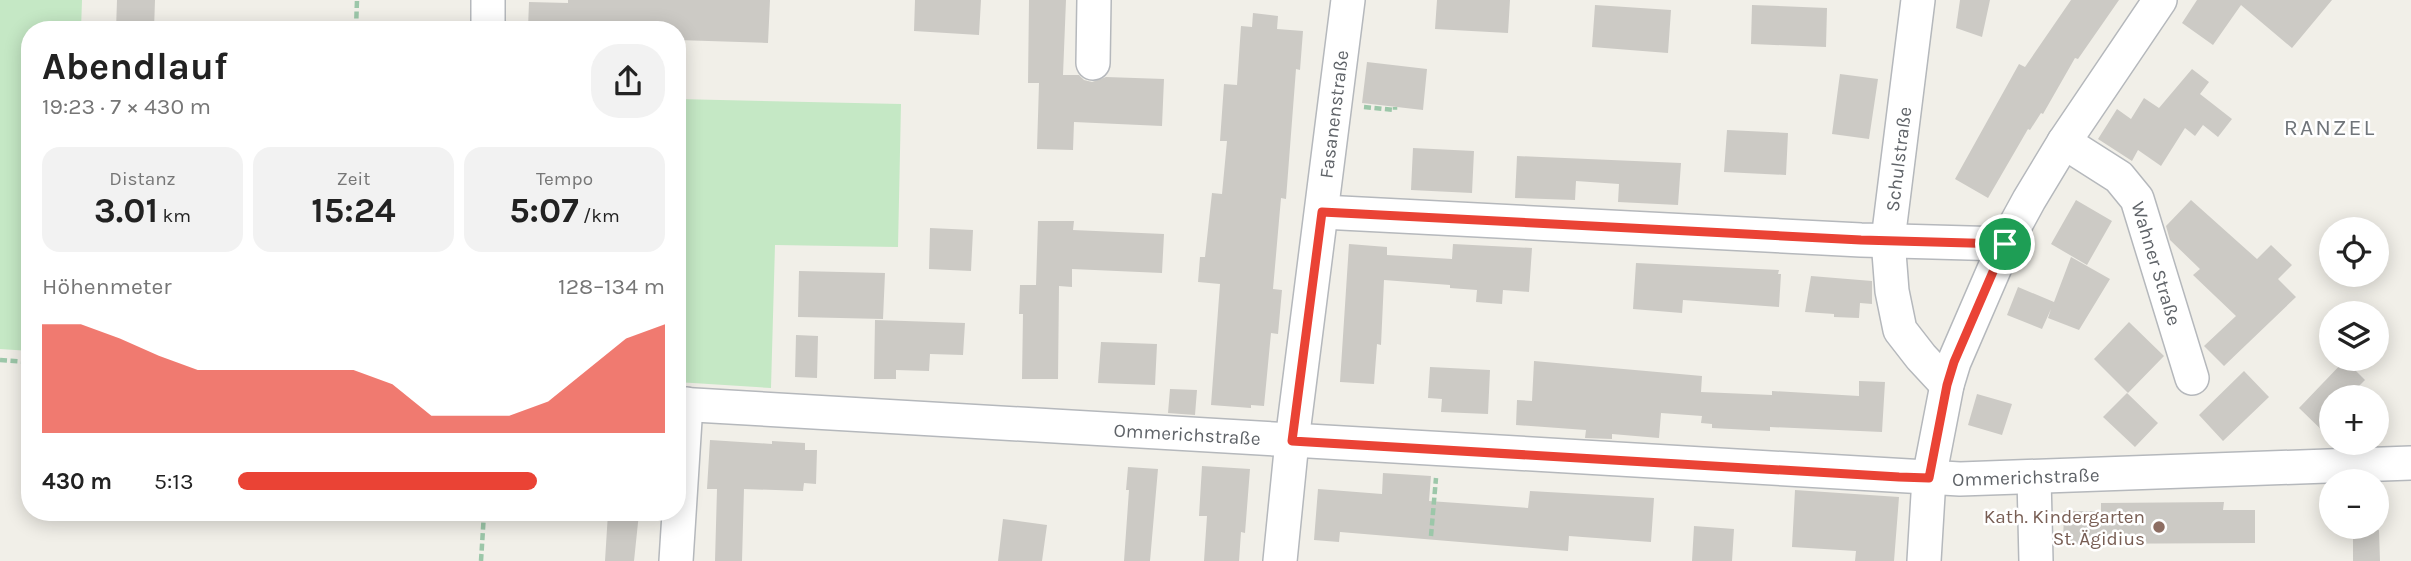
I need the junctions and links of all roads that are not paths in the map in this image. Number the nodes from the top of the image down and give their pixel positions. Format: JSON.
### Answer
{"nodes":[{"id":1,"x":488,"y":0,"type":"edge"},
{"id":2,"x":1094,"y":0,"type":"edge"},
{"id":3,"x":1348,"y":0,"type":"edge"},
{"id":4,"x":1918,"y":0,"type":"edge"},
{"id":5,"x":2160,"y":0,"type":"edge"},
{"id":6,"x":488,"y":21,"type":"edge"},
{"id":7,"x":1093,"y":63,"type":"dead end"},
{"id":8,"x":2064,"y":142,"type":"junction"},
{"id":9,"x":1322,"y":212,"type":"junction"},
{"id":10,"x":1888,"y":240,"type":"junction"},
{"id":11,"x":2005,"y":244,"type":"junction"},
{"id":12,"x":2192,"y":378,"type":"dead end"},
{"id":13,"x":1947,"y":385,"type":"junction"},
{"id":14,"x":686,"y":404,"type":"edge"},
{"id":15,"x":1292,"y":441,"type":"junction"},
{"id":16,"x":2411,"y":463,"type":"edge"},
{"id":17,"x":2034,"y":477,"type":"junction"},
{"id":18,"x":1929,"y":478,"type":"junction"},
{"id":19,"x":678,"y":521,"type":"edge"},
{"id":20,"x":676,"y":561,"type":"edge"},
{"id":21,"x":1280,"y":561,"type":"edge"},
{"id":22,"x":1924,"y":561,"type":"edge"},
{"id":23,"x":2036,"y":561,"type":"edge"}],
"edges":[{"from":1,"to":6,"type":"street"},
{"from":2,"to":7,"type":"street"},
{"from":3,"to":9,"type":"street","name":"Fasanenstraße"},
{"from":4,"to":10,"type":"street","name":"Schulstraße"},
{"from":5,"to":8,"type":"street"},
{"from":8,"to":11,"type":"street"},
{"from":8,"to":12,"type":"street","name":"Wahner Straße"},
{"from":9,"to":10,"type":"street"},
{"from":9,"to":15,"type":"street","name":"Fasanenstraße"},
{"from":10,"to":11,"type":"street"},
{"from":10,"to":13,"type":"street","name":"Schulstraße"},
{"from":11,"to":13,"type":"street"},
{"from":13,"to":18,"type":"street"},
{"from":14,"to":15,"type":"street","name":"Ommerichstraße"},
{"from":15,"to":18,"type":"street","name":"Ommerichstraße"},
{"from":15,"to":21,"type":"street","name":"Fasanenstraße"},
{"from":16,"to":17,"type":"street","name":"Ommerichstraße"},
{"from":17,"to":18,"type":"street","name":"Ommerichstraße"},
{"from":17,"to":23,"type":"street"},
{"from":18,"to":22,"type":"street"},
{"from":19,"to":20,"type":"street"}]}
